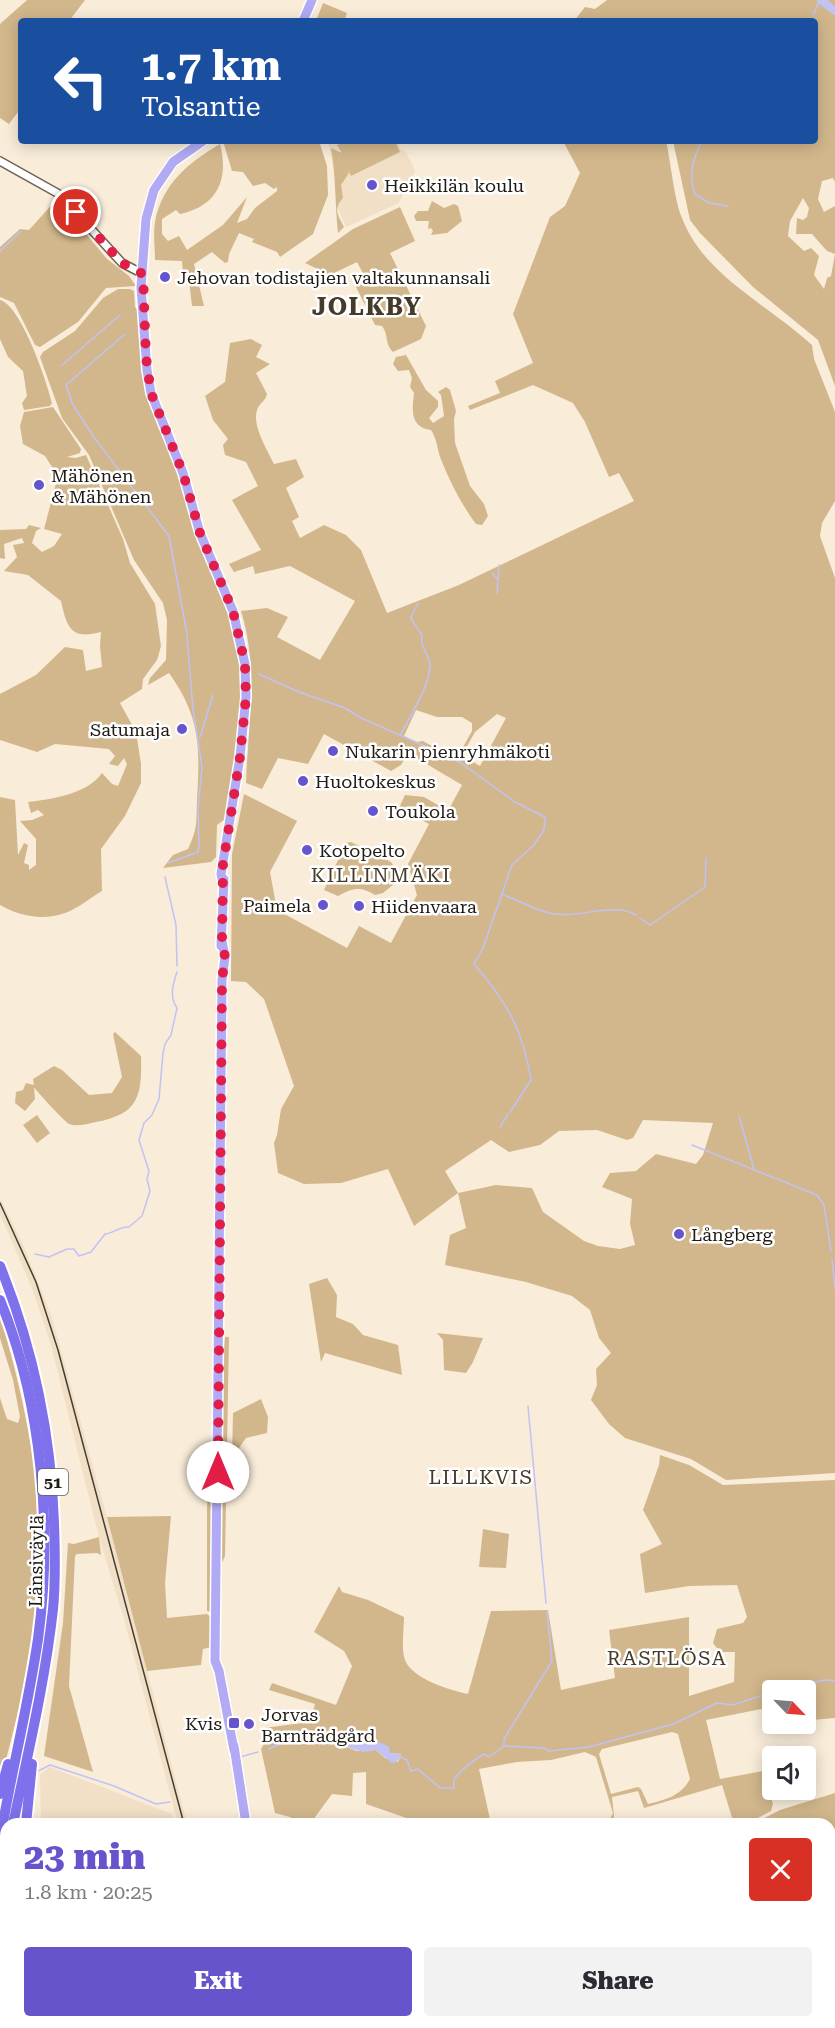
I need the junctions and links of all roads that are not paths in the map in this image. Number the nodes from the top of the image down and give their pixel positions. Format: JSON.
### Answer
{"nodes":[{"id":1,"x":312,"y":0,"type":"edge"},
{"id":2,"x":304,"y":18,"type":"edge"},
{"id":3,"x":199,"y":144,"type":"edge"},
{"id":4,"x":0,"y":161,"type":"edge"},
{"id":5,"x":143,"y":274,"type":"junction"},
{"id":6,"x":0,"y":1266,"type":"edge"},
{"id":7,"x":0,"y":1299,"type":"edge"},
{"id":8,"x":30,"y":1683,"type":"junction"},
{"id":9,"x":38,"y":1704,"type":"junction"},
{"id":10,"x":0,"y":1794,"type":"edge"},
{"id":11,"x":4,"y":1818,"type":"edge"},
{"id":12,"x":14,"y":1818,"type":"edge"},
{"id":13,"x":27,"y":1818,"type":"edge"},
{"id":14,"x":245,"y":1818,"type":"edge"}],
"edges":[{"from":1,"to":2,"type":"main road"},
{"from":3,"to":5,"type":"main road"},
{"from":4,"to":5,"type":"street"},
{"from":5,"to":14,"type":"main road"},
{"from":6,"to":9,"type":"highway","name":"Länsiväylä","number":"51"},
{"from":7,"to":8,"type":"highway","name":"Länsiväylä","number":"51"},
{"from":8,"to":10,"type":"highway"},
{"from":8,"to":11,"type":"highway","name":"Länsiväylä","number":"51"},
{"from":9,"to":12,"type":"highway","name":"Länsiväylä","number":"51"},
{"from":9,"to":13,"type":"highway"}]}
